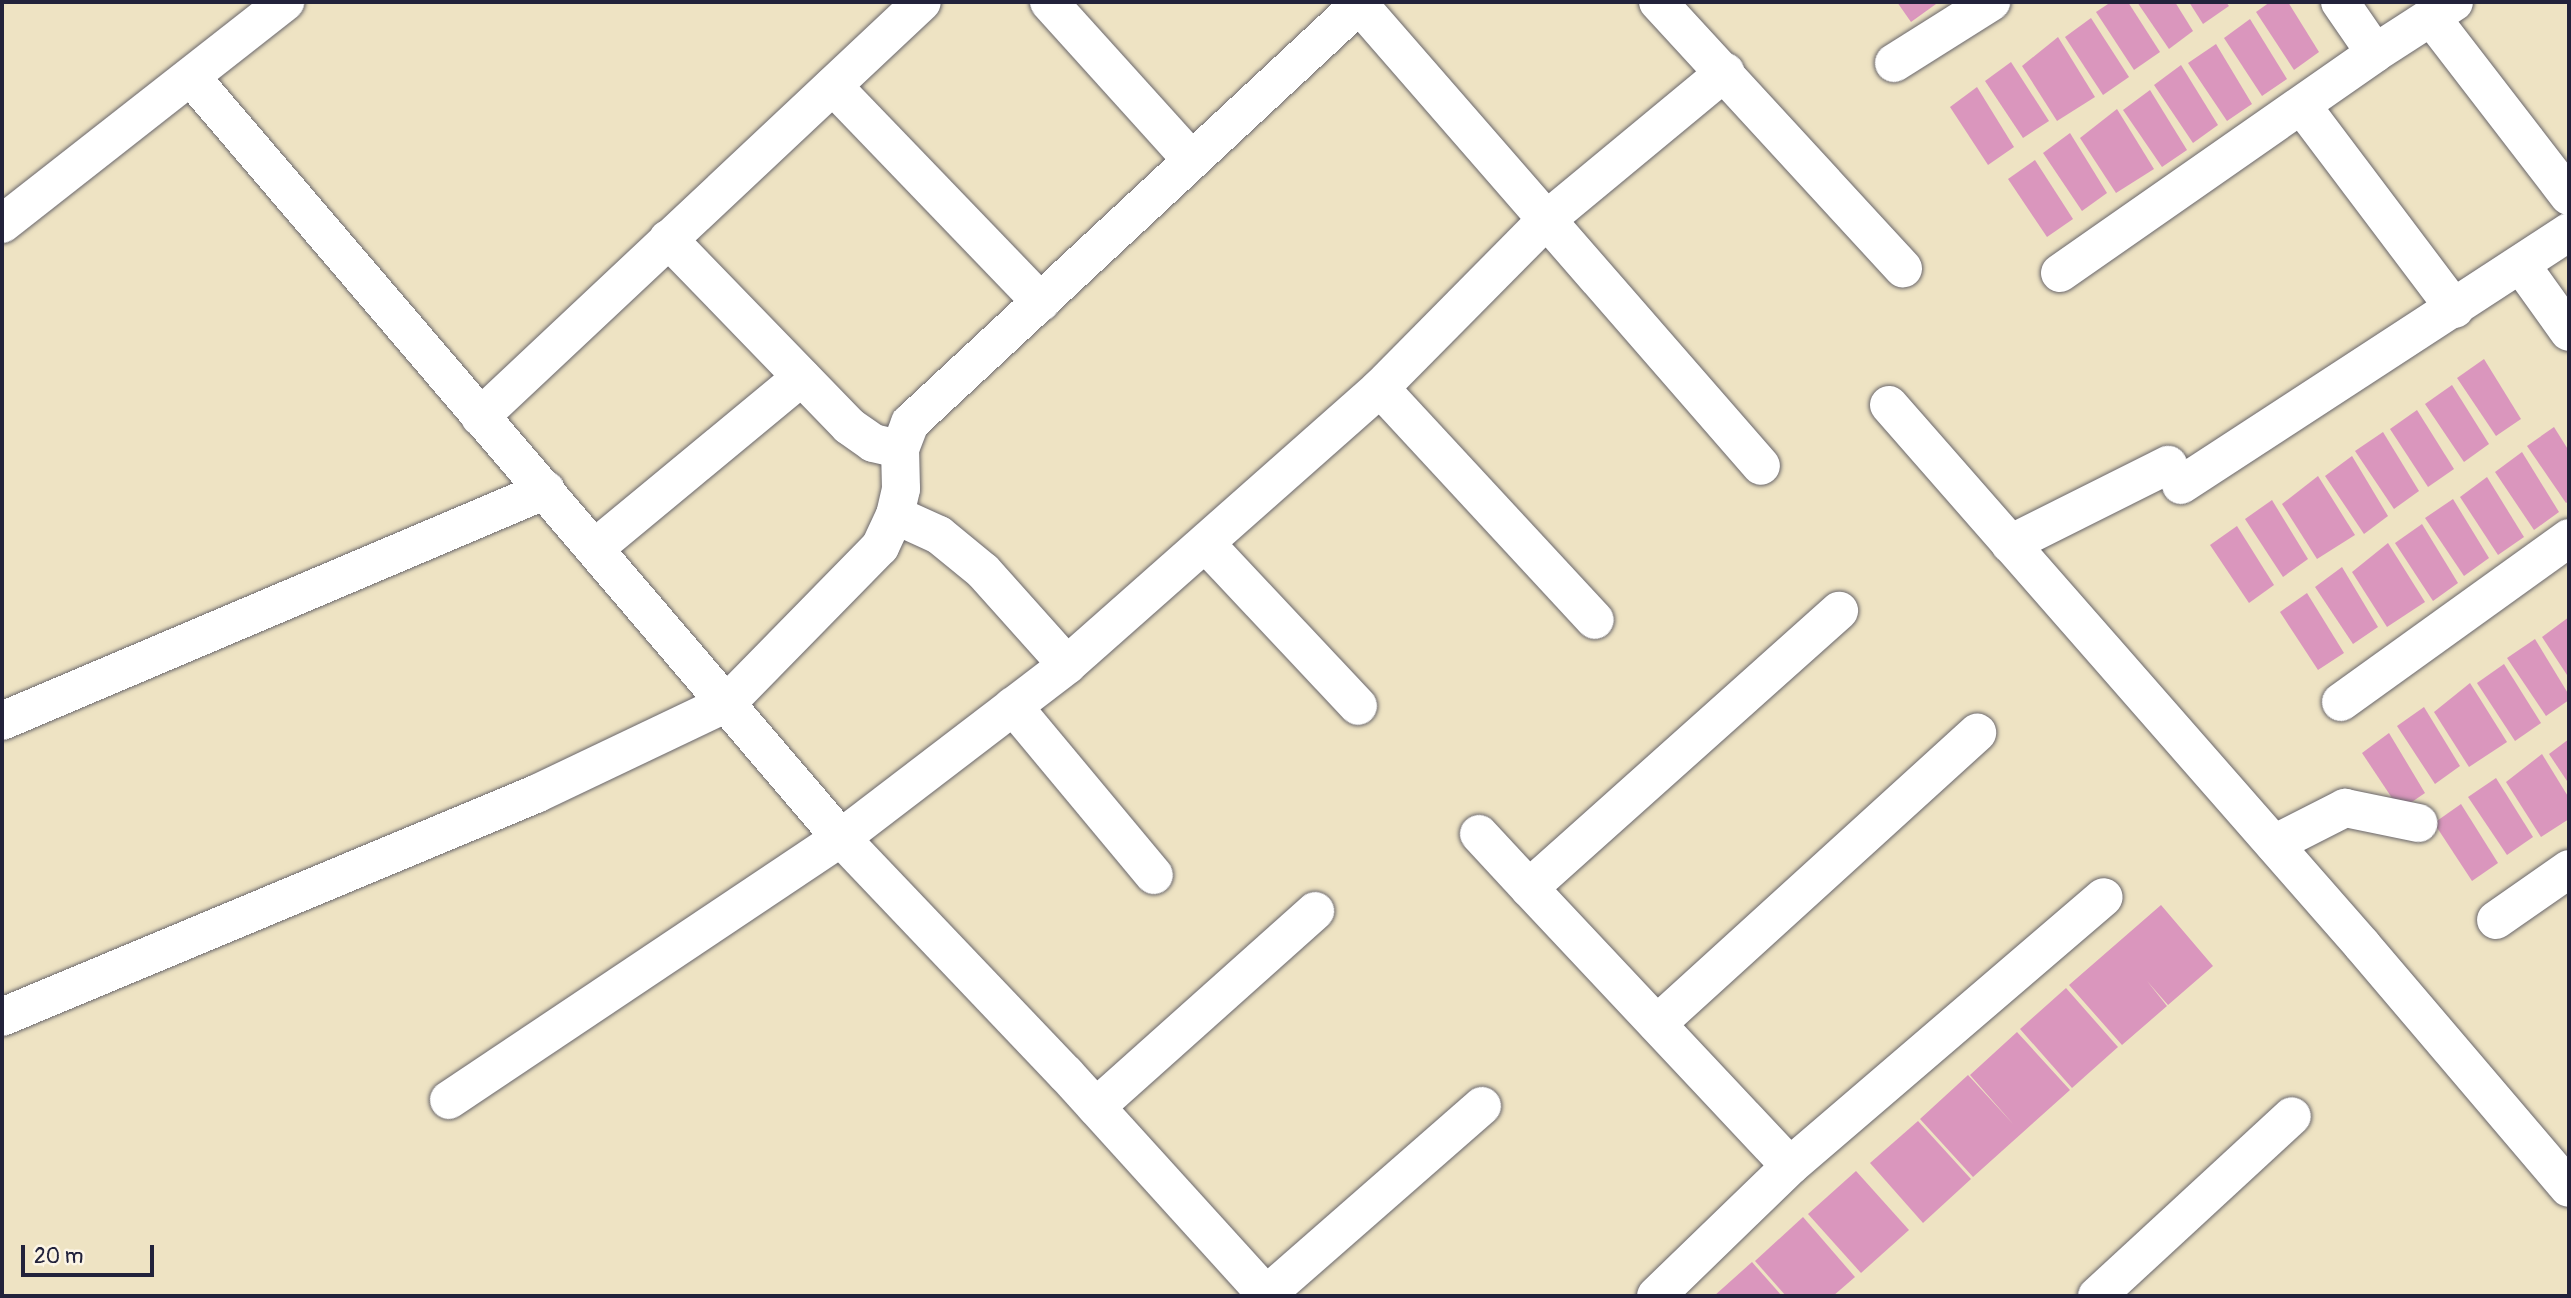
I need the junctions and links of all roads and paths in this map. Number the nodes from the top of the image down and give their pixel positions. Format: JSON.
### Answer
{"nodes":[{"id":1,"x":285,"y":2,"type":"edge"},
{"id":2,"x":922,"y":2,"type":"edge"},
{"id":3,"x":1049,"y":2,"type":"edge"},
{"id":4,"x":1658,"y":2,"type":"edge"},
{"id":5,"x":1991,"y":2,"type":"edge"},
{"id":6,"x":2340,"y":2,"type":"edge"},
{"id":7,"x":1360,"y":3,"type":"edge"},
{"id":8,"x":2442,"y":9,"type":"edge"},
{"id":9,"x":2375,"y":53,"type":"junction"},
{"id":10,"x":1894,"y":62,"type":"dead end"},
{"id":11,"x":1725,"y":72,"type":"junction"},
{"id":12,"x":191,"y":77,"type":"junction"},
{"id":13,"x":833,"y":86,"type":"junction"},
{"id":14,"x":2302,"y":106,"type":"junction"},
{"id":15,"x":1191,"y":159,"type":"junction"},
{"id":16,"x":2569,"y":196,"type":"edge"},
{"id":17,"x":1545,"y":221,"type":"junction"},
{"id":18,"x":2,"y":224,"type":"edge"},
{"id":19,"x":2569,"y":232,"type":"edge"},
{"id":20,"x":667,"y":239,"type":"junction"},
{"id":21,"x":2521,"y":265,"type":"junction"},
{"id":22,"x":1903,"y":268,"type":"dead end"},
{"id":23,"x":2060,"y":274,"type":"dead end"},
{"id":24,"x":1041,"y":302,"type":"junction"},
{"id":25,"x":2455,"y":309,"type":"junction"},
{"id":26,"x":2569,"y":332,"type":"edge"},
{"id":27,"x":802,"y":377,"type":"junction"},
{"id":28,"x":1380,"y":388,"type":"junction"},
{"id":29,"x":1889,"y":405,"type":"dead end"},
{"id":30,"x":480,"y":417,"type":"junction"},
{"id":31,"x":901,"y":449,"type":"junction"},
{"id":32,"x":1761,"y":466,"type":"dead end"},
{"id":33,"x":546,"y":490,"type":"junction"},
{"id":34,"x":895,"y":516,"type":"junction"},
{"id":35,"x":2569,"y":538,"type":"edge"},
{"id":36,"x":1206,"y":544,"type":"junction"},
{"id":37,"x":2010,"y":544,"type":"junction"},
{"id":38,"x":595,"y":548,"type":"junction"},
{"id":39,"x":1839,"y":611,"type":"dead end"},
{"id":40,"x":1595,"y":620,"type":"dead end"},
{"id":41,"x":1067,"y":665,"type":"junction"},
{"id":42,"x":2341,"y":702,"type":"dead end"},
{"id":43,"x":727,"y":703,"type":"junction"},
{"id":44,"x":1013,"y":706,"type":"junction"},
{"id":45,"x":1358,"y":706,"type":"dead end"},
{"id":46,"x":2,"y":720,"type":"edge"},
{"id":47,"x":1977,"y":733,"type":"dead end"},
{"id":48,"x":2418,"y":823,"type":"dead end"},
{"id":49,"x":1479,"y":834,"type":"dead end"},
{"id":50,"x":841,"y":838,"type":"junction"},
{"id":51,"x":2274,"y":844,"type":"junction"},
{"id":52,"x":2569,"y":869,"type":"edge"},
{"id":53,"x":1154,"y":875,"type":"dead end"},
{"id":54,"x":1529,"y":888,"type":"junction"},
{"id":55,"x":2104,"y":897,"type":"dead end"},
{"id":56,"x":1315,"y":911,"type":"dead end"},
{"id":57,"x":2496,"y":920,"type":"dead end"},
{"id":58,"x":2,"y":1017,"type":"edge"},
{"id":59,"x":1657,"y":1024,"type":"junction"},
{"id":60,"x":449,"y":1100,"type":"dead end"},
{"id":61,"x":1482,"y":1106,"type":"dead end"},
{"id":62,"x":1096,"y":1107,"type":"junction"},
{"id":63,"x":2292,"y":1116,"type":"dead end"},
{"id":64,"x":1790,"y":1166,"type":"junction"},
{"id":65,"x":2569,"y":1188,"type":"edge"},
{"id":66,"x":1266,"y":1296,"type":"edge"},
{"id":67,"x":1656,"y":1296,"type":"edge"},
{"id":68,"x":2097,"y":1296,"type":"edge"}],
"edges":[{"from":1,"to":12,"type":"street"},
{"from":2,"to":13,"type":"street"},
{"from":3,"to":15,"type":"street"},
{"from":4,"to":11,"type":"street"},
{"from":5,"to":10,"type":"street"},
{"from":6,"to":9,"type":"street"},
{"from":7,"to":15,"type":"street"},
{"from":7,"to":17,"type":"street"},
{"from":8,"to":9,"type":"street"},
{"from":8,"to":16,"type":"street"},
{"from":9,"to":14,"type":"street"},
{"from":11,"to":17,"type":"street"},
{"from":11,"to":22,"type":"street"},
{"from":12,"to":18,"type":"street"},
{"from":12,"to":30,"type":"street"},
{"from":13,"to":20,"type":"street"},
{"from":13,"to":24,"type":"street"},
{"from":14,"to":23,"type":"street"},
{"from":14,"to":25,"type":"street"},
{"from":15,"to":24,"type":"street"},
{"from":17,"to":28,"type":"street"},
{"from":17,"to":32,"type":"street"},
{"from":19,"to":21,"type":"street"},
{"from":20,"to":27,"type":"street"},
{"from":20,"to":30,"type":"street"},
{"from":21,"to":25,"type":"street"},
{"from":21,"to":26,"type":"street"},
{"from":24,"to":31,"type":"street"},
{"from":25,"to":37,"type":"street"},
{"from":27,"to":31,"type":"street"},
{"from":27,"to":38,"type":"street"},
{"from":28,"to":36,"type":"street"},
{"from":28,"to":40,"type":"street"},
{"from":29,"to":37,"type":"street"},
{"from":30,"to":33,"type":"street"},
{"from":31,"to":34,"type":"street"},
{"from":33,"to":38,"type":"street"},
{"from":33,"to":46,"type":"street"},
{"from":34,"to":41,"type":"street"},
{"from":34,"to":43,"type":"street"},
{"from":35,"to":42,"type":"street"},
{"from":36,"to":41,"type":"street"},
{"from":36,"to":45,"type":"street"},
{"from":37,"to":51,"type":"street"},
{"from":38,"to":43,"type":"street"},
{"from":39,"to":54,"type":"street"},
{"from":41,"to":44,"type":"street"},
{"from":43,"to":50,"type":"street"},
{"from":43,"to":58,"type":"street"},
{"from":44,"to":50,"type":"street"},
{"from":44,"to":53,"type":"street"},
{"from":47,"to":59,"type":"street"},
{"from":48,"to":51,"type":"street"},
{"from":49,"to":54,"type":"street"},
{"from":50,"to":60,"type":"street"},
{"from":50,"to":62,"type":"street"},
{"from":51,"to":65,"type":"street"},
{"from":52,"to":57,"type":"street"},
{"from":54,"to":59,"type":"street"},
{"from":55,"to":64,"type":"street"},
{"from":56,"to":62,"type":"street"},
{"from":59,"to":64,"type":"street"},
{"from":61,"to":66,"type":"street"},
{"from":62,"to":66,"type":"street"},
{"from":63,"to":68,"type":"street"},
{"from":64,"to":67,"type":"street"}]}
